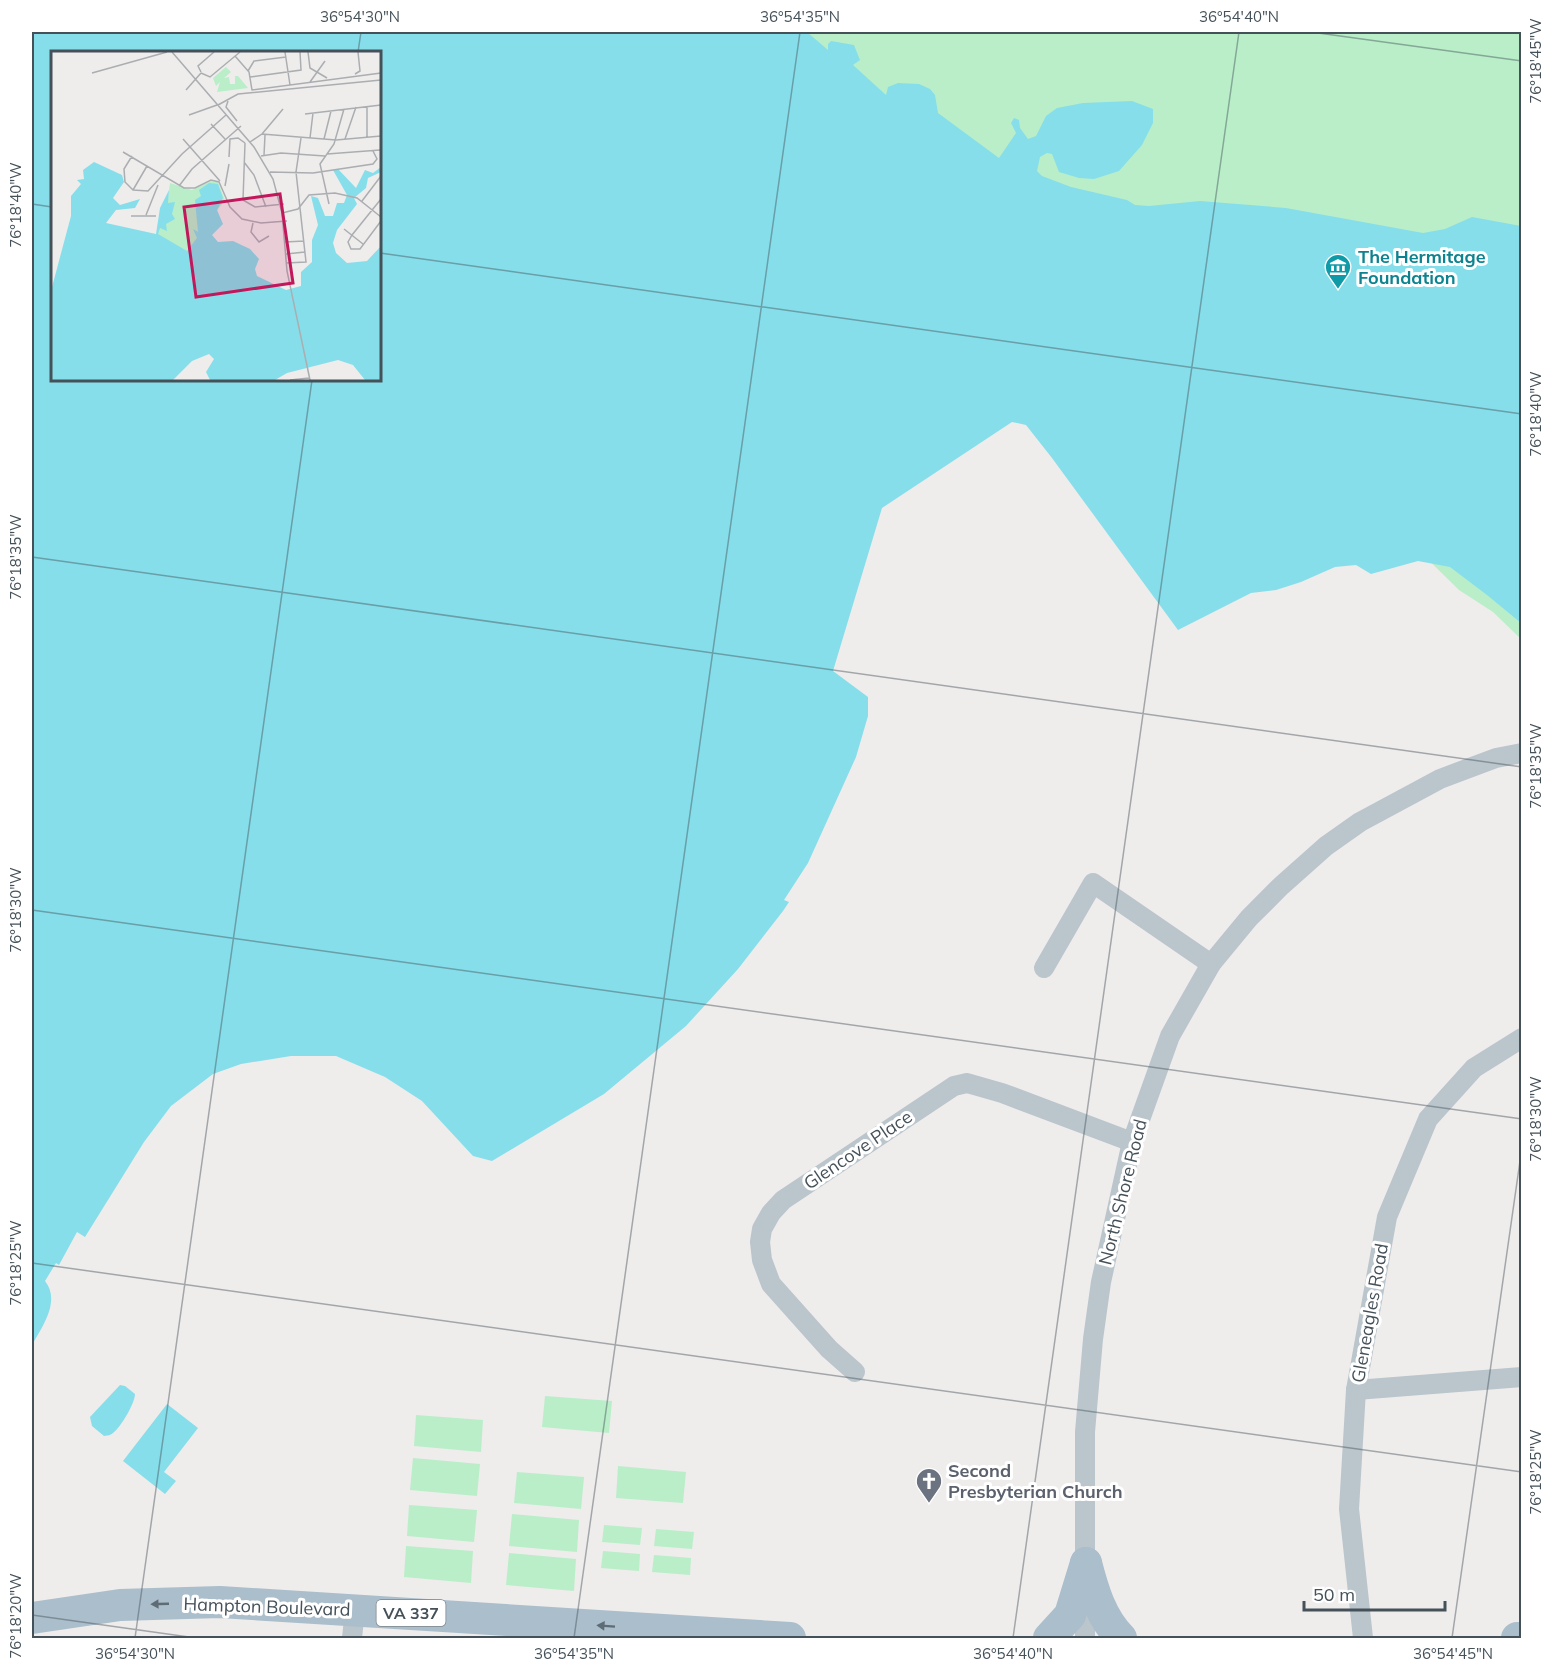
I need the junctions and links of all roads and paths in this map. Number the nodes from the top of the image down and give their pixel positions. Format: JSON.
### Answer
{"nodes":[{"id":1,"x":1521,"y":753,"type":"edge"},
{"id":2,"x":1211,"y":964,"type":"junction"},
{"id":3,"x":1044,"y":968,"type":"dead end"},
{"id":4,"x":1521,"y":1038,"type":"edge"},
{"id":5,"x":1132,"y":1142,"type":"junction"},
{"id":6,"x":855,"y":1372,"type":"dead end"},
{"id":7,"x":1521,"y":1377,"type":"edge"},
{"id":8,"x":1356,"y":1390,"type":"junction"},
{"id":9,"x":1086,"y":1563,"type":"junction"},
{"id":10,"x":32,"y":1617,"type":"edge"},
{"id":11,"x":353,"y":1624,"type":"edge"},
{"id":12,"x":522,"y":1629,"type":"edge"},
{"id":13,"x":721,"y":1636,"type":"edge"},
{"id":14,"x":790,"y":1638,"type":"edge"},
{"id":15,"x":1049,"y":1638,"type":"edge"},
{"id":16,"x":1085,"y":1638,"type":"edge"},
{"id":17,"x":1121,"y":1638,"type":"edge"},
{"id":18,"x":1363,"y":1638,"type":"edge"},
{"id":19,"x":1516,"y":1638,"type":"edge"},
{"id":20,"x":1521,"y":1638,"type":"edge"}],
"edges":[{"from":1,"to":2,"type":"street","name":"North Shore Road"},
{"from":2,"to":3,"type":"street"},
{"from":2,"to":5,"type":"street","name":"North Shore Road"},
{"from":4,"to":8,"type":"street","name":"Gleneagles Road"},
{"from":5,"to":6,"type":"street","name":"Glencove Place"},
{"from":5,"to":9,"type":"street","name":"North Shore Road"},
{"from":7,"to":8,"type":"street"},
{"from":8,"to":18,"type":"street","name":"Gleneagles Road"},
{"from":9,"to":15,"type":"main road"},
{"from":9,"to":16,"type":"street","name":"North Shore Road"},
{"from":9,"to":17,"type":"main road"},
{"from":11,"to":10,"type":"main road","name":"Hampton Boulevard","number":"VA 337","one_way":true},
{"from":11,"to":12,"type":"main road","name":"Hampton Boulevard","number":"VA 337"},
{"from":13,"to":12,"type":"main road","name":"Hampton Boulevard","number":"VA 337","one_way":true},
{"from":13,"to":14,"type":"main road","name":"Hampton Boulevard","number":"VA 337"},
{"from":19,"to":20,"type":"main road"}]}
